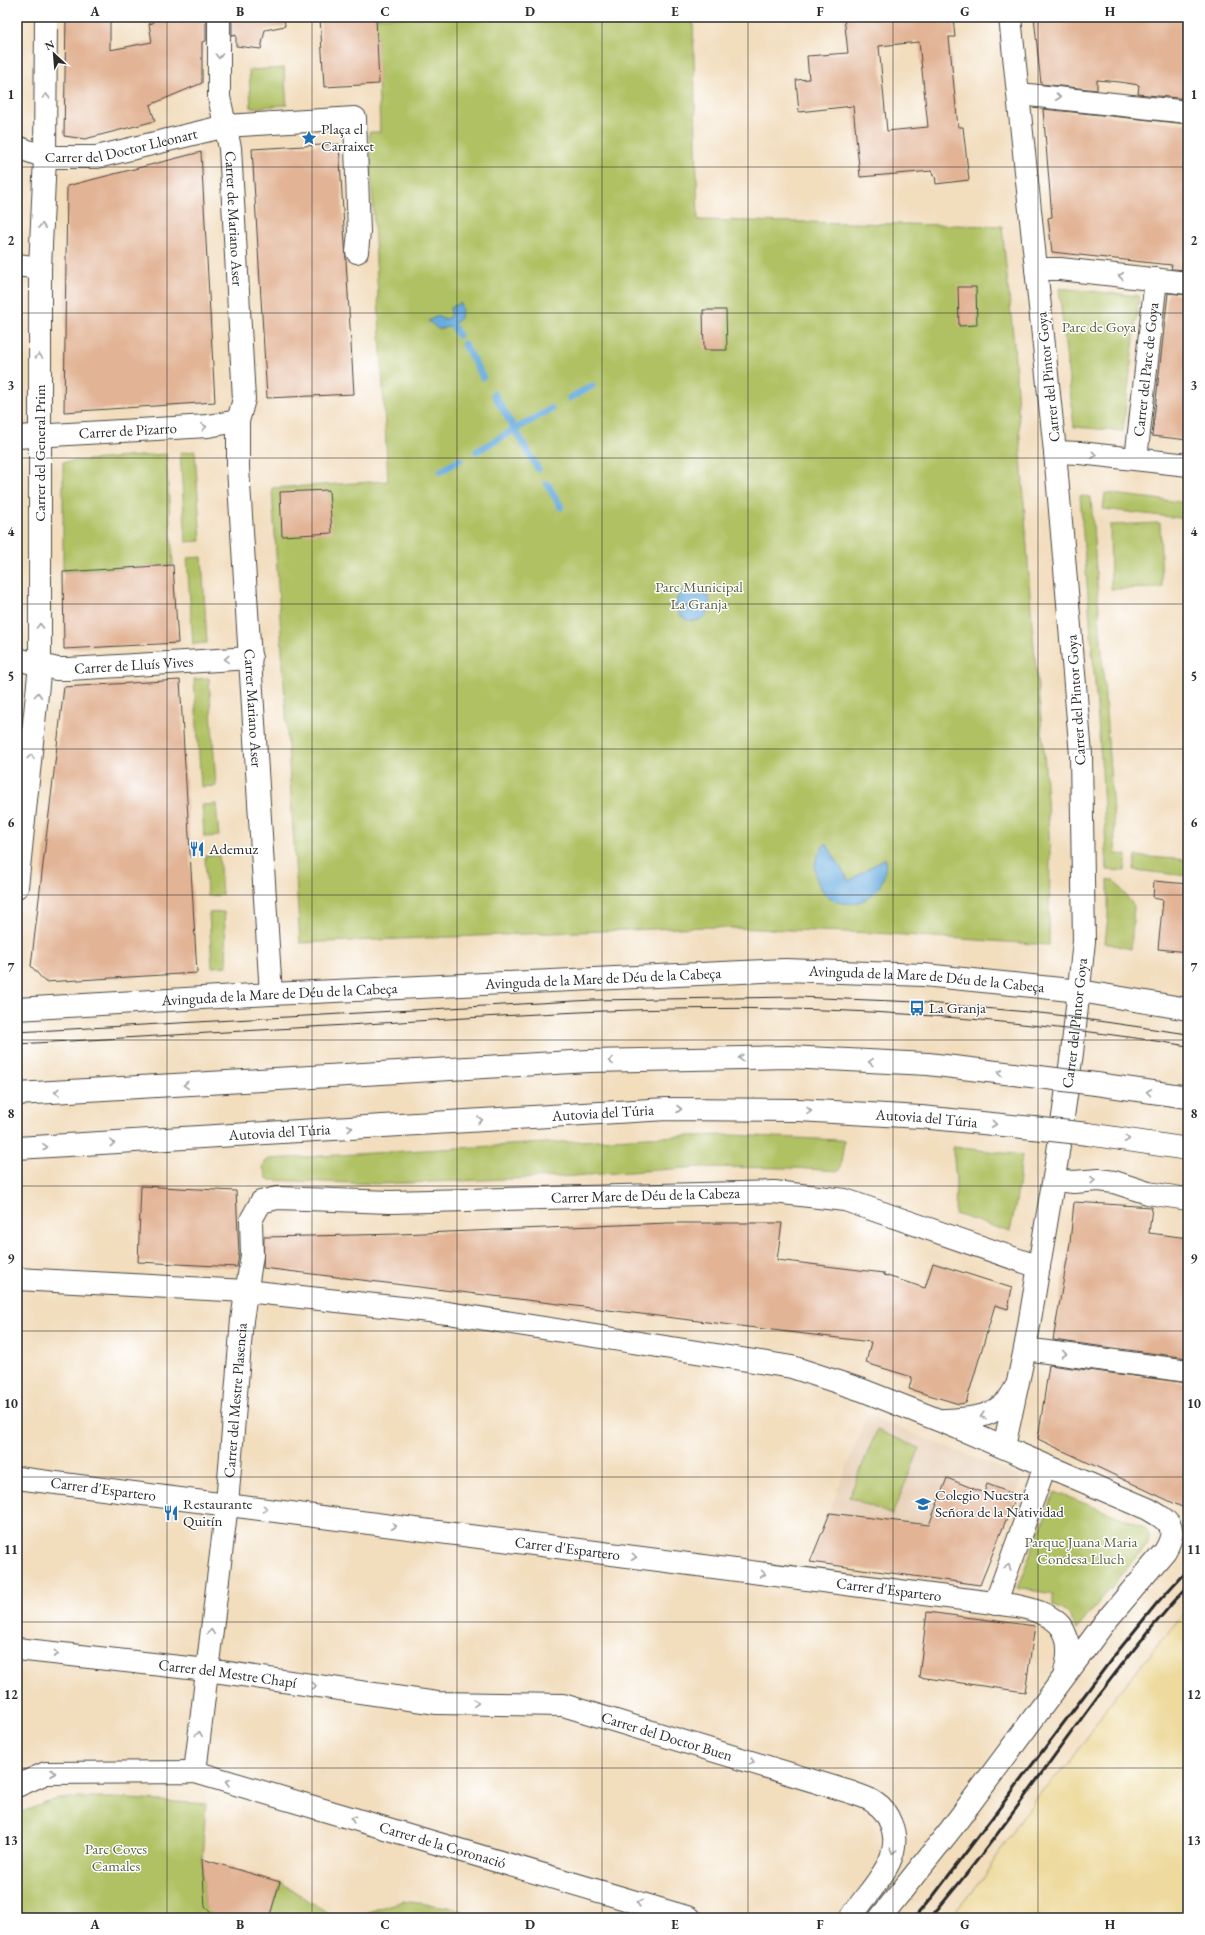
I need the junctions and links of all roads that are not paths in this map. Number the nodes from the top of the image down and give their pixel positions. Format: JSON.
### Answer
{"nodes":[{"id":1,"x":46,"y":17,"type":"edge"},
{"id":2,"x":219,"y":17,"type":"edge"},
{"id":3,"x":1010,"y":17,"type":"edge"},
{"id":4,"x":1019,"y":94,"type":"junction"},
{"id":5,"x":1188,"y":112,"type":"edge"},
{"id":6,"x":226,"y":126,"type":"junction"},
{"id":7,"x":17,"y":148,"type":"edge"},
{"id":8,"x":45,"y":157,"type":"junction"},
{"id":9,"x":357,"y":252,"type":"dead end"},
{"id":10,"x":17,"y":265,"type":"edge"},
{"id":11,"x":40,"y":268,"type":"junction"},
{"id":12,"x":1036,"y":269,"type":"junction"},
{"id":13,"x":1156,"y":279,"type":"junction"},
{"id":14,"x":1188,"y":282,"type":"edge"},
{"id":15,"x":238,"y":422,"type":"junction"},
{"id":16,"x":39,"y":436,"type":"junction"},
{"id":17,"x":17,"y":437,"type":"edge"},
{"id":18,"x":1055,"y":452,"type":"junction"},
{"id":19,"x":1136,"y":459,"type":"junction"},
{"id":20,"x":1188,"y":465,"type":"edge"},
{"id":21,"x":251,"y":658,"type":"junction"},
{"id":22,"x":17,"y":659,"type":"edge"},
{"id":23,"x":40,"y":665,"type":"junction"},
{"id":24,"x":19,"y":851,"type":"edge"},
{"id":25,"x":17,"y":887,"type":"edge"},
{"id":26,"x":1080,"y":991,"type":"junction"},
{"id":27,"x":271,"y":994,"type":"junction"},
{"id":28,"x":17,"y":1009,"type":"edge"},
{"id":29,"x":1188,"y":1009,"type":"edge"},
{"id":30,"x":17,"y":1094,"type":"edge"},
{"id":31,"x":1188,"y":1097,"type":"edge"},
{"id":32,"x":17,"y":1148,"type":"edge"},
{"id":33,"x":1188,"y":1149,"type":"edge"},
{"id":34,"x":1054,"y":1180,"type":"junction"},
{"id":35,"x":1188,"y":1200,"type":"edge"},
{"id":36,"x":251,"y":1220,"type":"joint"},
{"id":37,"x":1039,"y":1267,"type":"junction"},
{"id":38,"x":17,"y":1279,"type":"edge"},
{"id":39,"x":246,"y":1291,"type":"junction"},
{"id":40,"x":1025,"y":1349,"type":"junction"},
{"id":41,"x":1188,"y":1371,"type":"edge"},
{"id":42,"x":1019,"y":1380,"type":"junction"},
{"id":43,"x":940,"y":1420,"type":"junction"},
{"id":44,"x":1004,"y":1447,"type":"junction"},
{"id":45,"x":1045,"y":1466,"type":"junction"},
{"id":46,"x":17,"y":1478,"type":"edge"},
{"id":47,"x":227,"y":1504,"type":"junction"},
{"id":48,"x":1180,"y":1529,"type":"edge"},
{"id":49,"x":995,"y":1604,"type":"junction"},
{"id":50,"x":17,"y":1649,"type":"edge"},
{"id":51,"x":206,"y":1670,"type":"junction"},
{"id":52,"x":1064,"y":1675,"type":"junction"},
{"id":53,"x":437,"y":1703,"type":"joint"},
{"id":54,"x":195,"y":1772,"type":"junction"},
{"id":55,"x":17,"y":1786,"type":"edge"},
{"id":56,"x":690,"y":1918,"type":"edge"},
{"id":57,"x":851,"y":1918,"type":"edge"},
{"id":58,"x":880,"y":1918,"type":"edge"}],
"edges":[{"from":8,"to":1,"type":"main road","name":"Carrer del General Prim","one_way":true},
{"from":2,"to":6,"type":"main road","name":"Carrer de Mariano Aser","one_way":true},
{"from":3,"to":4,"type":"main road","name":"Carrer del Pintor Goya"},
{"from":4,"to":5,"type":"main road","one_way":true},
{"from":4,"to":12,"type":"main road","name":"Carrer del Pintor Goya"},
{"from":6,"to":8,"type":"main road","name":"Carrer del Doctor Lleonart"},
{"from":6,"to":9,"type":"main road","name":"Carrer del Doctor Lleonart"},
{"from":6,"to":15,"type":"main road","name":"Carrer de Mariano Aser"},
{"from":7,"to":8,"type":"main road","name":"Carrer del Doctor Lleonart"},
{"from":11,"to":8,"type":"main road","name":"Carrer del General Prim","one_way":true},
{"from":10,"to":11,"type":"main road"},
{"from":16,"to":11,"type":"main road","name":"Carrer del General Prim","one_way":true},
{"from":13,"to":12,"type":"main road","one_way":true},
{"from":12,"to":18,"type":"main road","name":"Carrer del Pintor Goya"},
{"from":13,"to":14,"type":"main road"},
{"from":13,"to":19,"type":"main road","name":"Carrer del Parc de Goya"},
{"from":16,"to":15,"type":"main road","name":"Carrer de Pizarro","one_way":true},
{"from":15,"to":21,"type":"main road","name":"Carrer Mariano Aser"},
{"from":16,"to":17,"type":"main road","name":"Carrer de Pizarro"},
{"from":23,"to":16,"type":"main road","name":"Carrer del General Prim","one_way":true},
{"from":18,"to":19,"type":"main road","one_way":true},
{"from":18,"to":26,"type":"main road","name":"Carrer del Pintor Goya"},
{"from":19,"to":20,"type":"main road"},
{"from":21,"to":23,"type":"main road","name":"Carrer de Lluís Vives","one_way":true},
{"from":21,"to":27,"type":"main road","name":"Carrer Mariano Aser"},
{"from":22,"to":23,"type":"main road","name":"Carrer de Lluís Vives"},
{"from":24,"to":23,"type":"main road","name":"Carrer del General Prim","one_way":true},
{"from":24,"to":25,"type":"main road","name":"Carrer del General Prim"},
{"from":26,"to":27,"type":"main road","name":"Avinguda de la Mare de Déu de la Cabeça"},
{"from":26,"to":29,"type":"main road","name":"Avinguda de la Mare de Déu de la Cabeça"},
{"from":26,"to":34,"type":"main road","name":"Carrer del Pintor Goya"},
{"from":27,"to":28,"type":"main road","name":"Avinguda de la Mare de Déu de la Cabeça"},
{"from":31,"to":30,"type":"main road","one_way":true,"bridge":true},
{"from":32,"to":33,"type":"main road","name":"Autovia del Túria","one_way":true,"bridge":true},
{"from":34,"to":35,"type":"main road","one_way":true},
{"from":34,"to":37,"type":"main road","name":"Carrer del Pintor Goya"},
{"from":36,"to":37,"type":"main road","name":"Carrer Mare de Déu de la Cabeza"},
{"from":36,"to":39,"type":"main road","name":"Carrer del Mestre Plasencia"},
{"from":37,"to":40,"type":"main road","name":"Carrer del Pintor Goya"},
{"from":38,"to":39,"type":"main road"},
{"from":39,"to":43,"type":"main road"},
{"from":39,"to":47,"type":"main road","name":"Carrer del Mestre Plasencia"},
{"from":40,"to":41,"type":"main road","one_way":true},
{"from":40,"to":42,"type":"main road","name":"Carrer del Pintor Goya"},
{"from":42,"to":43,"type":"main road","name":"Carrer del Pintor Goya","one_way":true},
{"from":42,"to":44,"type":"main road","name":"Carrer del Pintor Goya"},
{"from":43,"to":44,"type":"main road"},
{"from":44,"to":45,"type":"main road"},
{"from":45,"to":48,"type":"main road"},
{"from":49,"to":45,"type":"main road","one_way":true},
{"from":46,"to":47,"type":"main road","name":"Carrer d'Espartero"},
{"from":47,"to":49,"type":"main road","name":"Carrer d'Espartero","one_way":true},
{"from":51,"to":47,"type":"main road","name":"Carrer del Mestre Plasencia","one_way":true},
{"from":48,"to":52,"type":"main road"},
{"from":49,"to":52,"type":"main road","name":"Carrer d'Espartero"},
{"from":50,"to":51,"type":"main road","name":"Carrer del Mestre Chapí","one_way":true},
{"from":51,"to":53,"type":"main road","name":"Carrer del Mestre Chapí","one_way":true},
{"from":54,"to":51,"type":"main road","name":"Carrer del Mestre Plasencia","one_way":true},
{"from":52,"to":58,"type":"main road"},
{"from":53,"to":57,"type":"main road","name":"Carrer del Doctor Buen","one_way":true},
{"from":55,"to":54,"type":"main road","name":"Carrer de la Coronació","one_way":true},
{"from":56,"to":54,"type":"main road","name":"Carrer de la Coronació","one_way":true}]}
